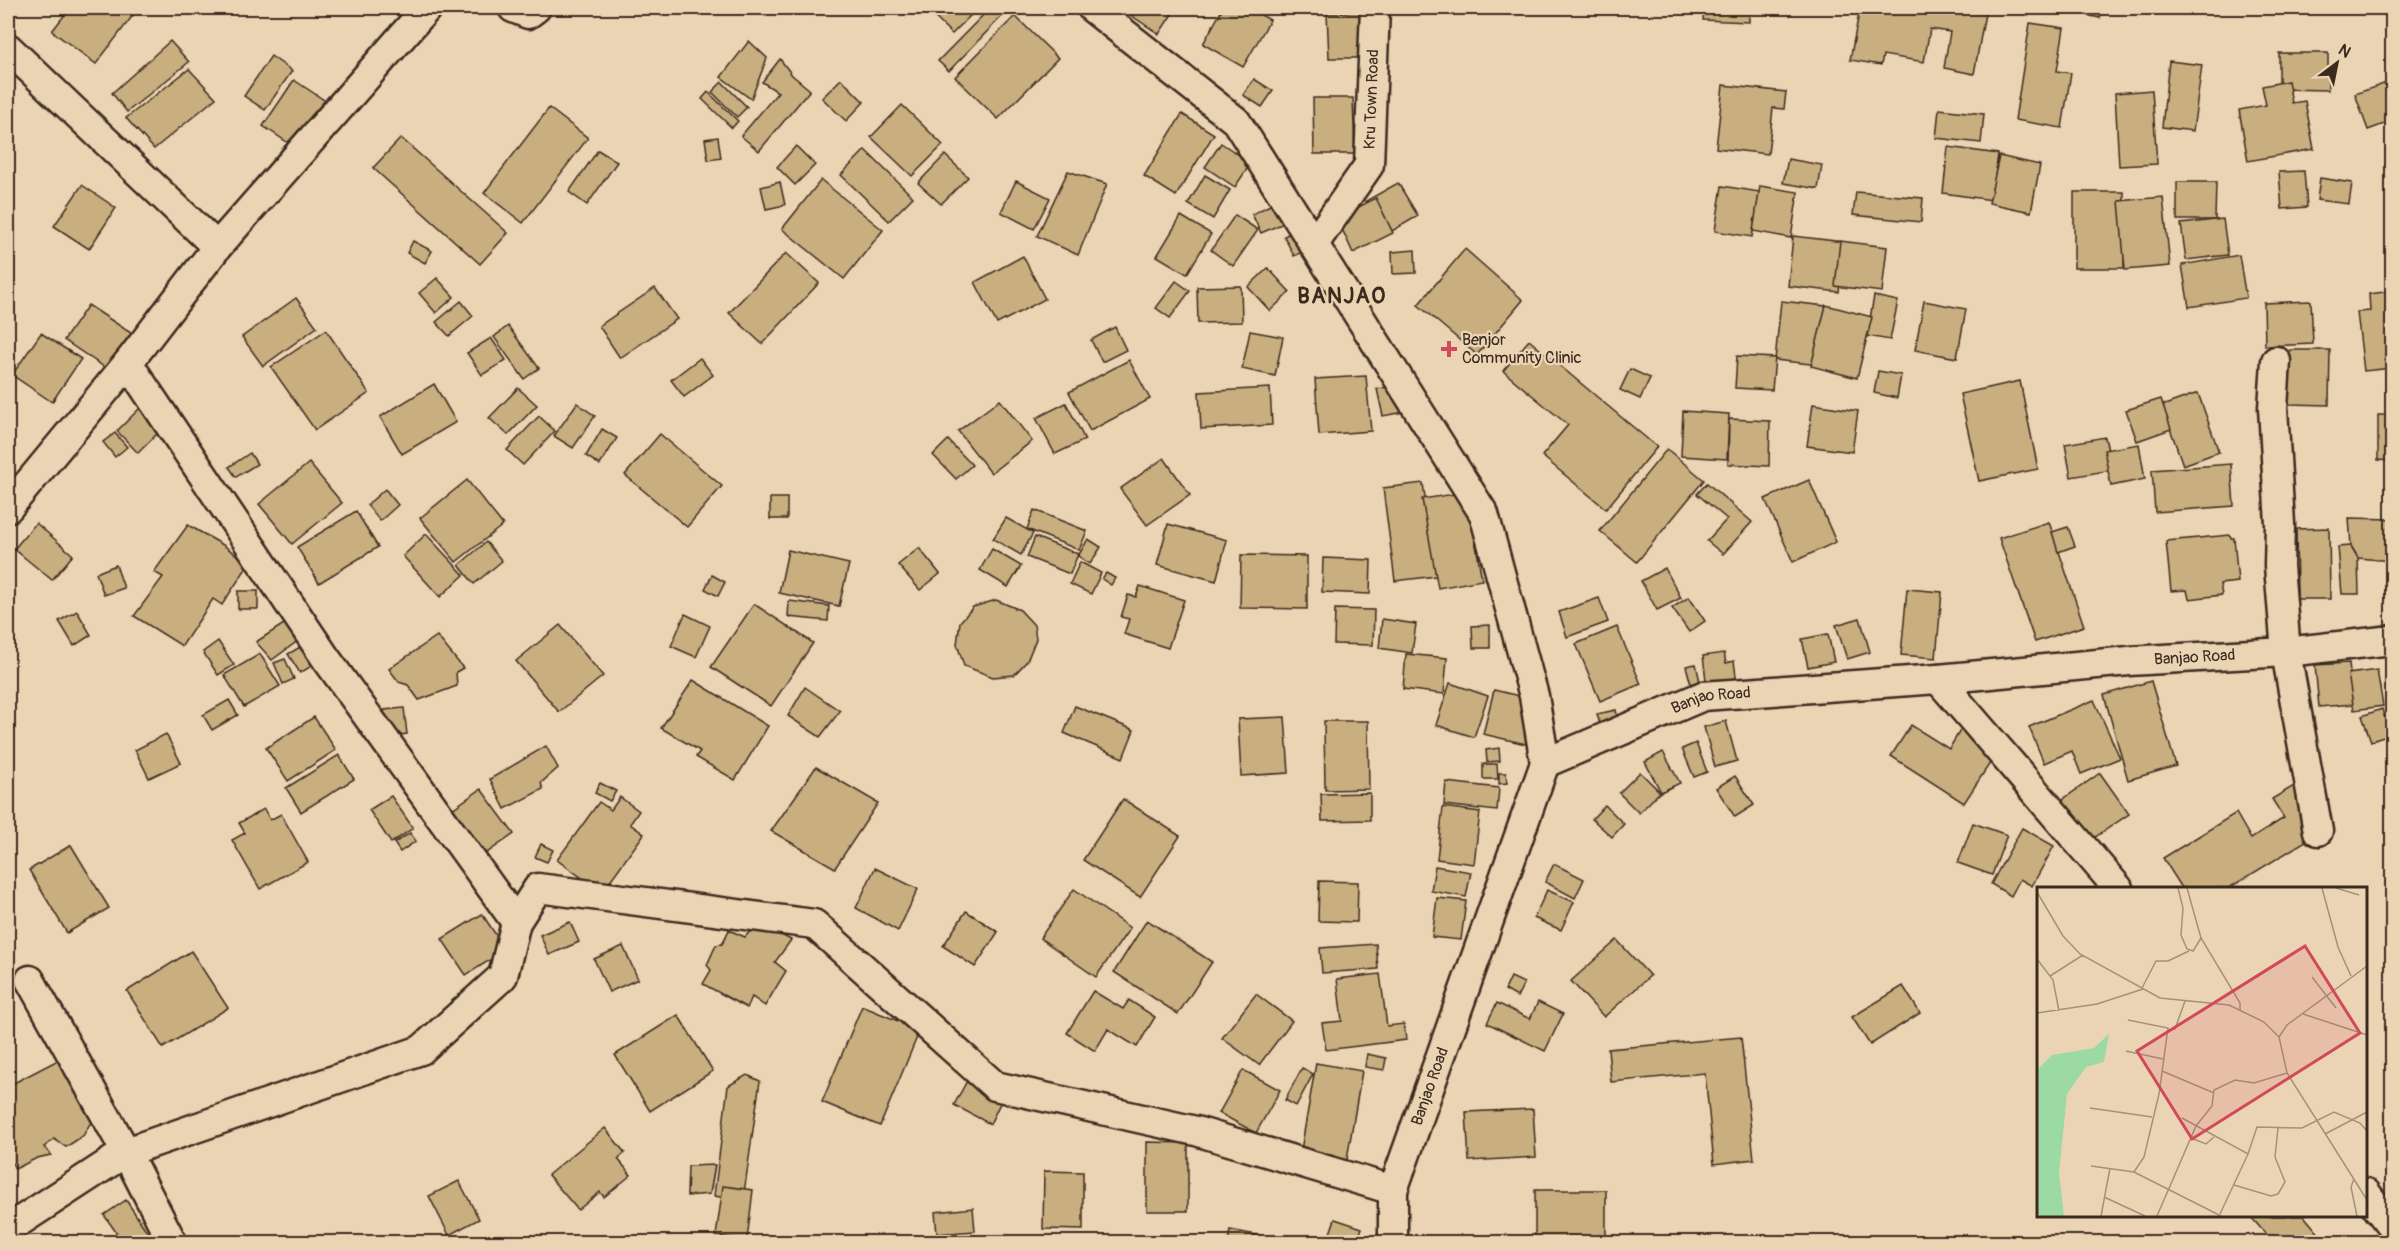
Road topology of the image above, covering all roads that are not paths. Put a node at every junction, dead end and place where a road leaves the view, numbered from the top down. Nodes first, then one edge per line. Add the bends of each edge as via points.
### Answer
1 (427, 8) edge
2 (513, 8) edge
3 (536, 8) edge
4 (1092, 8) edge
5 (1375, 8) edge
6 (8, 48) edge
7 (1314, 244) junction
8 (217, 247) junction
9 (2276, 361) dead end
10 (128, 363) junction
11 (8, 508) edge
12 (2392, 640) edge
13 (2286, 651) junction
14 (1938, 679) junction
15 (1545, 764) junction
16 (2318, 831) dead end
17 (2117, 887) edge
18 (516, 922) junction
19 (30, 980) dead end
20 (126, 1152) junction
21 (1393, 1191) junction
22 (2367, 1194) edge
23 (2392, 1227) edge
24 (8, 1229) edge
25 (172, 1242) edge
26 (1393, 1242) edge

1 - 8 street
2 - 3 street via 528,14
4 - 7 street via 1236,121
5 - 7 street, Kru Town Road via 1369,165
6 - 8 street
7 - 15 street via 1484,514 1534,696
8 - 10 street
9 - 13 street via 2273,408
10 - 11 street
10 - 18 street via 325,657
12 - 13 street, Banjao Road
13 - 14 street, Banjao Road
13 - 16 street
14 - 15 street, Banjao Road via 1703,696
14 - 17 street
15 - 21 street, Banjao Road
18 - 20 street via 503,976 421,1050
18 - 21 street via 538,888 814,924 995,1086 1196,1131
19 - 20 street
20 - 24 street
20 - 25 street
21 - 26 street, Banjao Road
22 - 23 street

